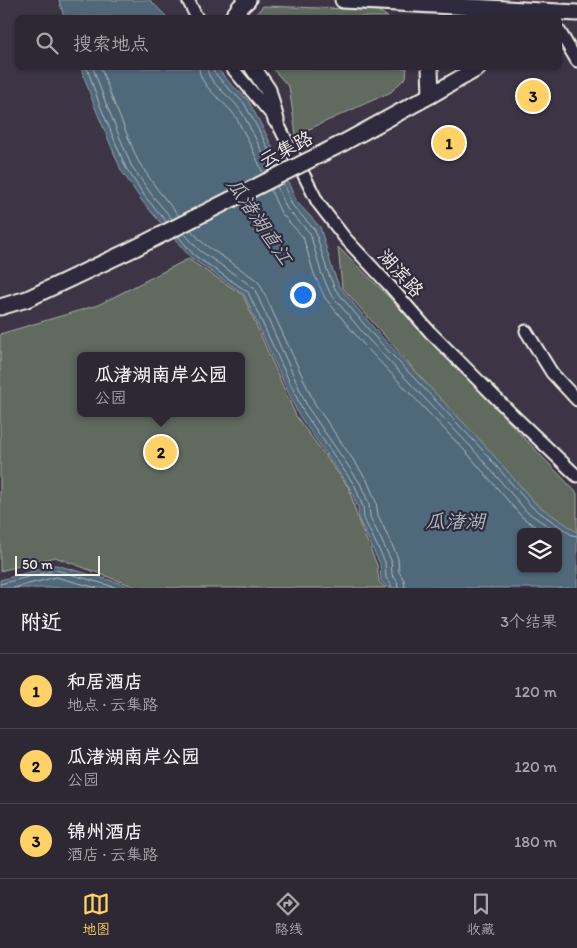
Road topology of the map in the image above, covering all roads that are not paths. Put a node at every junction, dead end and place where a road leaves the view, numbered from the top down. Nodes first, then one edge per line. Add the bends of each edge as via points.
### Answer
1 (188, 0) edge
2 (248, 0) edge
3 (344, 0) edge
4 (413, 11) edge
5 (196, 15) edge
6 (234, 15) edge
7 (569, 15) edge
8 (562, 35) edge
9 (577, 61) edge
10 (234, 70) edge
11 (254, 70) edge
12 (430, 70) edge
13 (475, 70) edge
14 (431, 95) junction
15 (276, 120) junction
16 (0, 307) edge
17 (526, 332) dead end
18 (577, 400) edge
19 (577, 476) edge

1 - 5 street
2 - 6 street
3 - 4 street
4 - 7 street
8 - 9 street
10 - 15 street, 湖滨路
11 - 15 street via 268,90
12 - 14 street
13 - 14 street, 云集路
14 - 16 street, 云集路, bridge via 135,248 27,299
15 - 19 street, 湖滨路 via 318,204 345,238 430,332
17 - 18 street via 552,373

